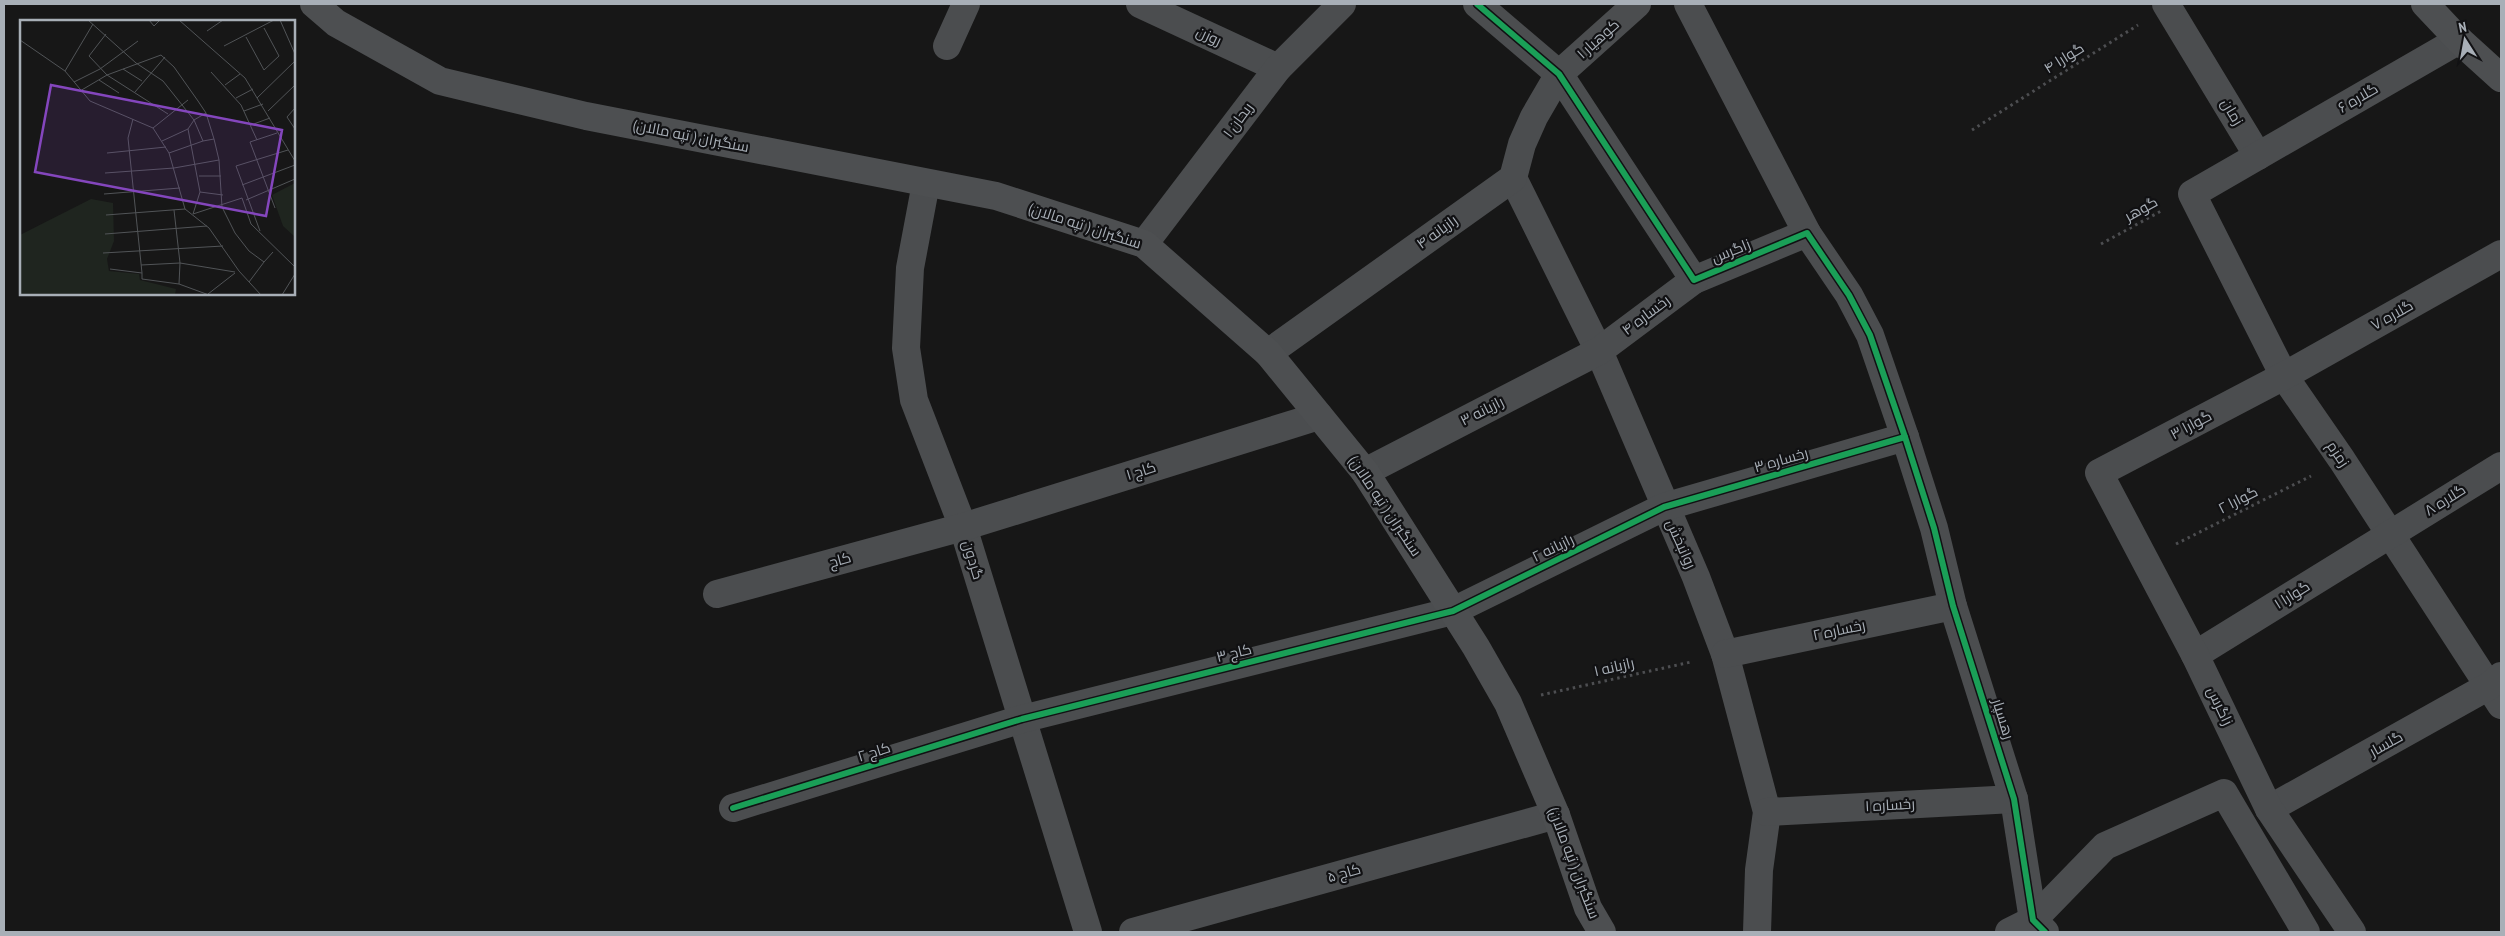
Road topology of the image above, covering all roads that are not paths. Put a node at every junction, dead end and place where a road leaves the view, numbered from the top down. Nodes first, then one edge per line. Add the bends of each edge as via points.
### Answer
1 (315, 4) edge
2 (966, 4) edge
3 (1140, 4) edge
4 (1342, 4) edge
5 (1477, 4) edge
6 (1637, 4) edge
7 (1688, 4) edge
8 (2168, 4) edge
9 (2425, 4) edge
10 (2458, 40) junction
11 (947, 46) dead end
12 (1278, 68) junction
13 (1559, 74) junction
14 (2501, 78) edge
15 (2258, 156) junction
16 (1514, 178) junction
17 (926, 183) junction
18 (1807, 233) junction
19 (1144, 244) junction
20 (2501, 254) edge
21 (1694, 280) junction
22 (1599, 351) junction
23 (1268, 353) junction
24 (2284, 376) junction
25 (1319, 416) junction
26 (1905, 437) junction
27 (2501, 466) edge
28 (1365, 472) junction
29 (2099, 473) joint
30 (1664, 507) junction
31 (963, 526) junction
32 (2390, 535) junction
33 (717, 594) dead end
34 (1953, 606) junction
35 (1453, 611) junction
36 (1725, 654) junction
37 (2195, 654) junction
38 (2497, 689) edge
39 (1022, 719) junction
40 (2014, 799) junction
41 (733, 808) dead end
42 (2269, 809) junction
43 (1766, 812) junction
44 (1556, 814) junction
45 (2029, 928) edge
46 (1088, 932) edge
47 (1133, 932) edge
48 (1602, 932) edge
49 (1757, 932) edge
50 (2306, 932) edge
51 (2352, 932) edge

1 - 17 main road, سنگبران ( تپه مالان) via 336,23 440,81 586,116
2 - 11 street
3 - 12 street, روزن
4 - 12 street, ریحان ۱
5 - 13 street
6 - 13 street, کوهیار ۱
7 - 18 street
8 - 15 street, زمان
9 - 10 main road
10 - 14 main road
10 - 15 street, گلاره ۶
12 - 19 street, ریحان ۱
13 - 16 street via 1522,144
13 - 21 street
15 - 24 street, زمزم via 2192,194
16 - 22 street, روانبخش
16 - 23 street, رازیانه ۴
17 - 19 main road, سنگبران ( تپه مالان) via 996,196
17 - 31 street, گردون via 910,268 906,348 914,400
18 - 21 street, زاگرس
18 - 26 street via 1849,295 1870,335
19 - 23 main road, سنگبران ( تپه مالان)
20 - 24 street, گلاره ۷
21 - 22 street, رخساره ۴
22 - 28 street, رازیانه ۳
22 - 30 street, روانبخش
23 - 25 main road, سنگبران ( تپه مالان)
24 - 29 street, گوارا ۳
24 - 32 street, زمزم
25 - 28 main road, سنگبران ( تپه مالان)
25 - 31 street, کاج ۱
26 - 30 street, رخساره ۳
26 - 34 street, رهسپار via 1934,528
27 - 32 street, گلاره ۸
28 - 35 main road, سنگبران ( تپه مالان)
29 - 37 street, زاگرس
30 - 35 street, رازیانه ۲
30 - 36 street, روانبخش via 1696,577
31 - 33 street, کاج
31 - 39 street, گردون
32 - 37 street, گوارا ۱
32 - 38 street, زمزم
34 - 36 street, رخساره ۲
34 - 40 street, رهسپار
35 - 39 street, کاج ۳
35 - 44 main road, سنگبران ( تپه مالان) via 1508,703
36 - 43 street, روانبخش
37 - 42 street, زاگرس
38 - 42 street, گلسار
39 - 41 street, کاج ۲
39 - 46 street, گردون
40 - 43 street, رخساره ۱
40 - 45 street, رهسپار
42 - 51 street, زاگرس
43 - 49 street, روانبخش via 1759,870
44 - 47 street, کاج ۵
44 - 48 main road, سنگبران ( تپه مالان) via 1588,908
45 - 50 street via 2105,846 2224,793

